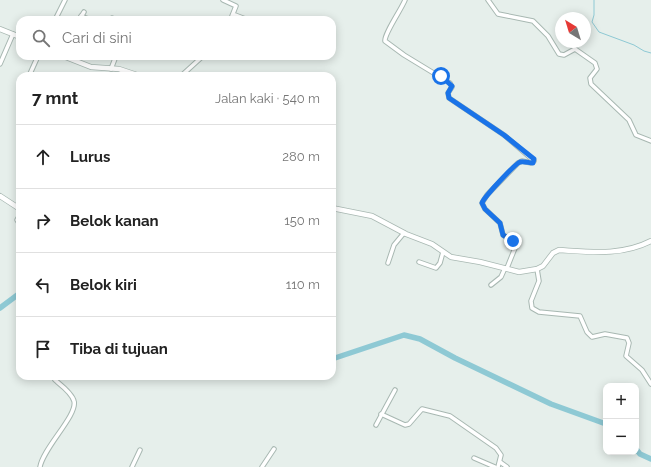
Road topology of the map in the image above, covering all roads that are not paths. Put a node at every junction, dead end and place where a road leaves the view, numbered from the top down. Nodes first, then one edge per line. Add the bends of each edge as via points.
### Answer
1 (65, 0) edge
2 (223, 0) edge
3 (405, 0) edge
4 (488, 0) edge
5 (57, 16) edge
6 (232, 16) joint
7 (239, 16) edge
8 (0, 29) edge
9 (13, 34) junction
10 (16, 35) edge
11 (36, 60) edge
12 (73, 60) edge
13 (114, 60) edge
14 (198, 60) edge
15 (0, 64) edge
16 (111, 69) junction
17 (31, 72) edge
18 (123, 72) edge
19 (185, 72) edge
20 (651, 141) edge
21 (0, 196) edge
22 (16, 206) edge
23 (336, 209) edge
24 (404, 233) junction
25 (651, 241) edge
26 (443, 252) junction
27 (418, 262) dead end
28 (388, 263) dead end
29 (506, 268) junction
30 (537, 270) junction
31 (491, 285) dead end
32 (55, 380) dead end
33 (651, 384) edge
34 (395, 390) dead end
35 (381, 414) junction
36 (376, 425) dead end
37 (274, 449) dead end
38 (140, 450) dead end
39 (474, 458) dead end
40 (500, 462) junction
41 (40, 467) edge
42 (132, 467) edge
43 (262, 467) edge
44 (497, 467) edge
45 (506, 467) edge

1 - 5 street
2 - 6 street via 236,6
3 - 29 street via 385,41 450,83 452,86 448,93 449,98 504,135 534,161 522,161 514,166 482,203 500,223 503,235 515,243
4 - 20 street via 498,14 533,21 548,36 559,54 564,55 575,49 595,63 597,69 590,82 629,120 636,135
6 - 7 street
8 - 9 street
9 - 10 street
9 - 15 street
11 - 17 street
12 - 16 street via 91,67
13 - 16 street
14 - 19 street
16 - 18 street
21 - 22 street
23 - 24 street via 372,216
24 - 26 street via 429,242
24 - 28 street via 394,245
25 - 30 street via 636,248 605,252 560,250 553,253
26 - 27 street via 436,268
26 - 29 street via 451,257
29 - 30 street via 519,272
29 - 31 street via 501,277
30 - 33 street via 539,281 531,301 534,309 539,312 580,316 592,337 605,334 627,338 629,343 626,356 642,370
32 - 41 street via 71,396 74,406
34 - 35 street
35 - 36 street
35 - 40 street via 405,425 409,424 422,408 447,415 494,446 501,454
37 - 43 street
38 - 42 street
39 - 44 street
40 - 44 street
40 - 45 street

